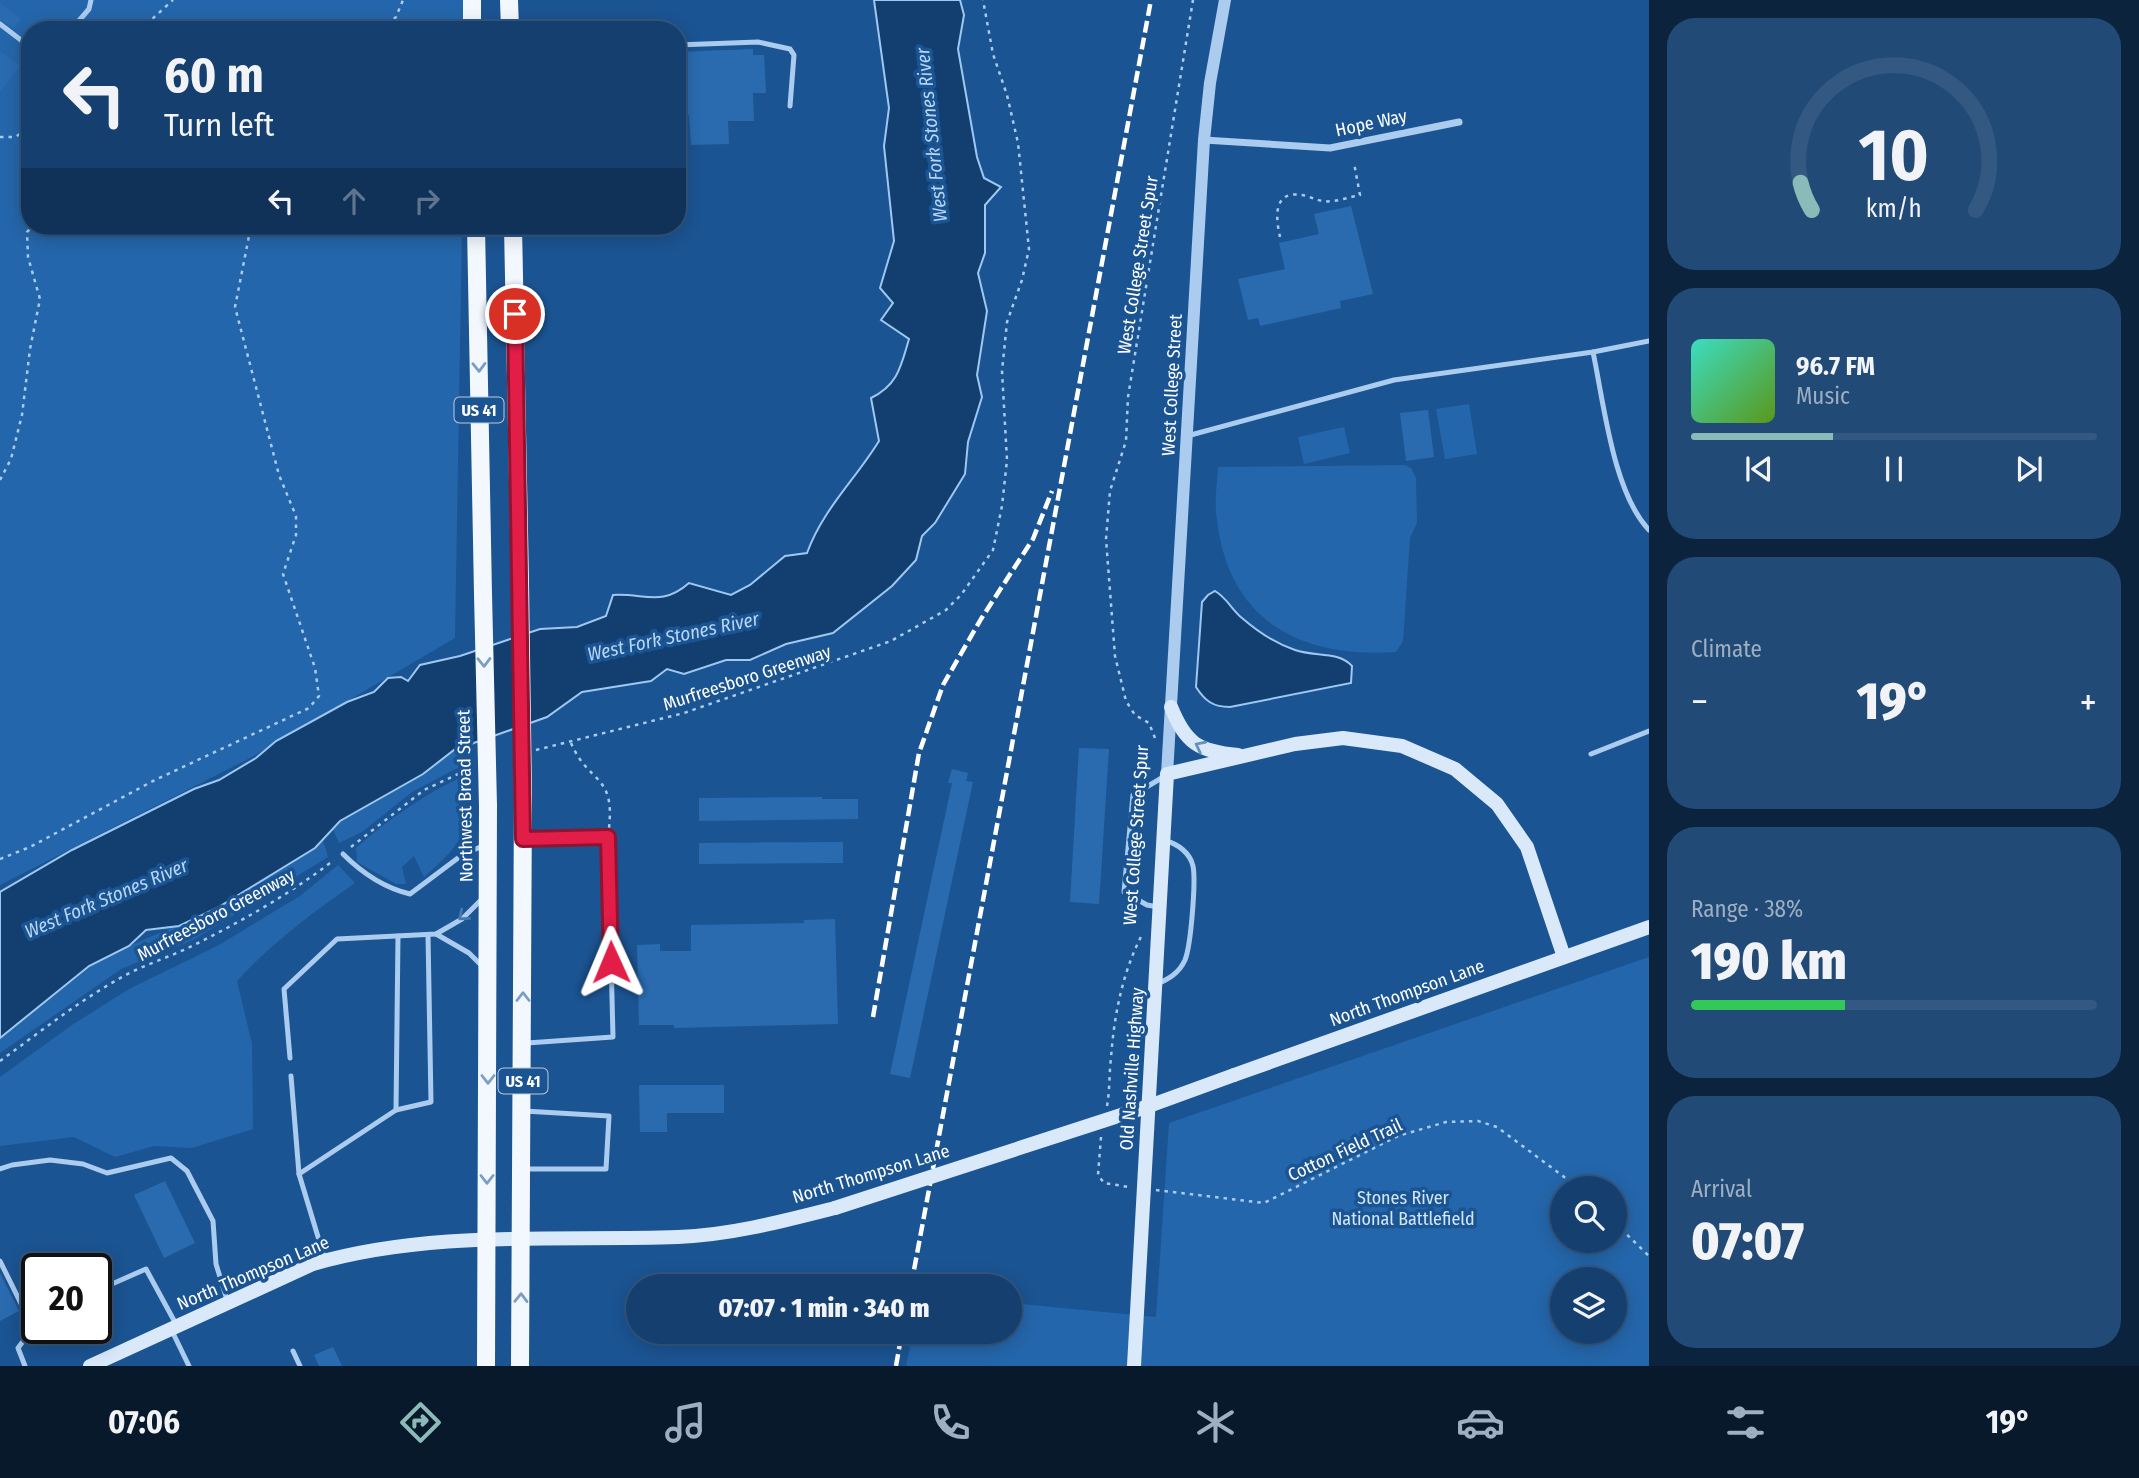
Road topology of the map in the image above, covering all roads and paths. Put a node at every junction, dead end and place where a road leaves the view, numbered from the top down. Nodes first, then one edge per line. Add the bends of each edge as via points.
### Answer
1 (91, 0) edge
2 (173, 0) edge
3 (403, 0) edge
4 (472, 0) edge
5 (509, 0) edge
6 (983, 0) edge
7 (1193, 0) edge
8 (1225, 0) edge
9 (79, 21) edge
10 (150, 21) edge
11 (391, 21) edge
12 (472, 21) edge
13 (510, 21) edge
14 (0, 24) edge
15 (21, 40) edge
16 (686, 45) edge
17 (790, 106) dead end
18 (1459, 122) dead end
19 (21, 133) edge
20 (0, 137) edge
21 (1204, 140) junction
22 (1354, 163) dead end
23 (27, 235) edge
24 (249, 235) edge
25 (476, 235) edge
26 (513, 235) edge
27 (1280, 237) dead end
28 (1649, 341) edge
29 (1593, 352) junction
30 (1187, 436) junction
31 (0, 480) edge
32 (1649, 530) edge
33 (1171, 707) junction
34 (1649, 731) edge
35 (571, 743) junction
36 (1154, 748) dead end
37 (533, 751) dead end
38 (1591, 754) dead end
39 (1250, 756) junction
40 (475, 766) dead end
41 (1167, 774) junction
42 (608, 837) junction
43 (523, 839) junction
44 (1166, 841) junction
45 (488, 844) junction
46 (343, 854) junction
47 (0, 859) edge
48 (488, 893) junction
49 (1154, 906) junction
50 (1649, 928) edge
51 (428, 934) junction
52 (436, 934) junction
53 (398, 936) junction
54 (1564, 957) junction
55 (487, 972) junction
56 (1157, 984) junction
57 (397, 1007) junction
58 (405, 1007) dead end
59 (397, 1025) junction
60 (406, 1025) dead end
61 (397, 1041) junction
62 (406, 1041) dead end
63 (523, 1043) junction
64 (290, 1058) dead end
65 (0, 1061) edge
66 (397, 1063) junction
67 (406, 1063) dead end
68 (291, 1076) dead end
69 (397, 1082) junction
70 (406, 1082) dead end
71 (396, 1110) junction
72 (523, 1111) junction
73 (1106, 1112) dead end
74 (1103, 1125) dead end
75 (0, 1169) edge
76 (523, 1169) junction
77 (299, 1174) junction
78 (1563, 1176) edge
79 (1144, 1189) junction
80 (1627, 1235) edge
81 (522, 1237) junction
82 (487, 1241) junction
83 (1649, 1256) edge
84 (0, 1261) edge
85 (325, 1261) junction
86 (112, 1284) edge
87 (228, 1303) junction
88 (174, 1327) junction
89 (293, 1351) dead end
90 (25, 1366) edge
91 (90, 1366) edge
92 (189, 1366) edge
93 (300, 1366) edge
94 (486, 1366) edge
95 (520, 1366) edge
96 (1134, 1366) edge

1 - 9 lane
2 - 10 path
3 - 11 path
4 - 12 main road
5 - 13 main road
6 - 35 path, Murfreesboro Greenway via 1018,143 1029,249 1007,322 1002,371 1007,460 993,550 946,610 891,642 684,713
7 - 36 path, West College Street Spur via 1128,397 1126,441 1110,491 1106,539 1115,656 1126,701 1135,715 1149,723
8 - 21 street, West College Street
14 - 15 lane
16 - 17 lane via 758,42 790,49 794,55
18 - 21 street, Hope Way via 1331,148
19 - 20 path
21 - 30 street, West College Street
22 - 27 path via 1360,195 1326,202 1305,195 1288,197 1276,213
23 - 31 path via 40,299 22,415 11,459
24 - 47 path via 235,307 279,475 296,516 296,535 283,573 315,668 319,696 309,708 153,780
25 -> 45 main road, Northwest Broad Street / US 41, bridge
26 - 43 main road, US 41, bridge
28 - 29 lane
29 - 30 lane via 1394,380
29 - 32 lane via 1620,476
30 - 33 street, West College Street
39 -> 33 main road via 1212,752 1191,742
33 - 41 street, West College Street
34 - 38 lane
35 - 37 path, Murfreesboro Greenway
35 - 42 path via 583,764 606,787 611,810
39 - 41 main road
39 - 54 main road via 1343,738 1402,746 1455,769 1497,804 1527,846
40 - 46 path, Murfreesboro Greenway via 424,790
41 - 44 main road, Old Nashville Highway
41 - 49 lane via 1133,795 1124,892
42 - 43 lane
42 - 63 lane via 613,1037
63 -> 43 main road, US 41
44 - 49 main road, Old Nashville Highway
44 - 56 lane via 1184,850 1193,865 1193,892 1184,962 1172,977
45 - 46 lane via 462,855 410,894 373,878
45 - 48 main road, Northwest Broad Street / US 41
46 - 65 path, Murfreesboro Greenway via 259,910 125,975
48 -> 52 lane via 462,919
48 - 55 main road, Northwest Broad Street / US 41
49 - 56 main road, Old Nashville Highway
49 - 73 path, West College Street Spur via 1132,953 1121,992
50 - 54 main road, North Thompson Lane
51 - 52 lane
51 - 53 lane
51 - 71 lane via 431,1102
52 - 55 lane via 469,953
53 - 57 lane via 401,987
53 - 64 lane via 337,939 284,989
54 - 81 main road, North Thompson Lane, bridge via 1149,1106 835,1208 757,1227 680,1237
55 -> 82 main road, Northwest Broad Street / US 41
56 - 79 main road, Old Nashville Highway
57 - 58 lane
57 - 59 lane
59 - 60 lane
59 - 61 lane
61 - 62 lane
61 - 66 lane
63 - 72 main road, US 41
66 - 67 lane
66 - 69 lane
68 - 77 lane
69 - 70 lane
69 - 71 lane
71 - 77 lane
72 - 76 main road, US 41
72 - 76 lane via 609,1116 606,1169
74 - 79 path via 1098,1175 1112,1186
75 - 87 lane via 50,1160 107,1173 171,1158 187,1171 213,1221 216,1264
76 - 81 main road, US 41
77 - 85 lane
78 - 79 path, Cotton Field Trail via 1497,1127 1478,1121 1446,1122 1398,1136 1265,1203
79 - 96 main road, Old Nashville Highway
80 - 83 path
81 - 82 main road, North Thompson Lane
95 -> 81 main road, US 41
82 - 85 main road, North Thompson Lane via 385,1247
82 - 94 main road, Northwest Broad Street / US 41
84 - 90 lane via 33,1328 18,1348
85 - 87 main road, North Thompson Lane
86 - 88 lane via 146,1269
87 - 88 main road, North Thompson Lane
88 - 91 main road, North Thompson Lane
88 - 92 lane
89 - 93 lane

